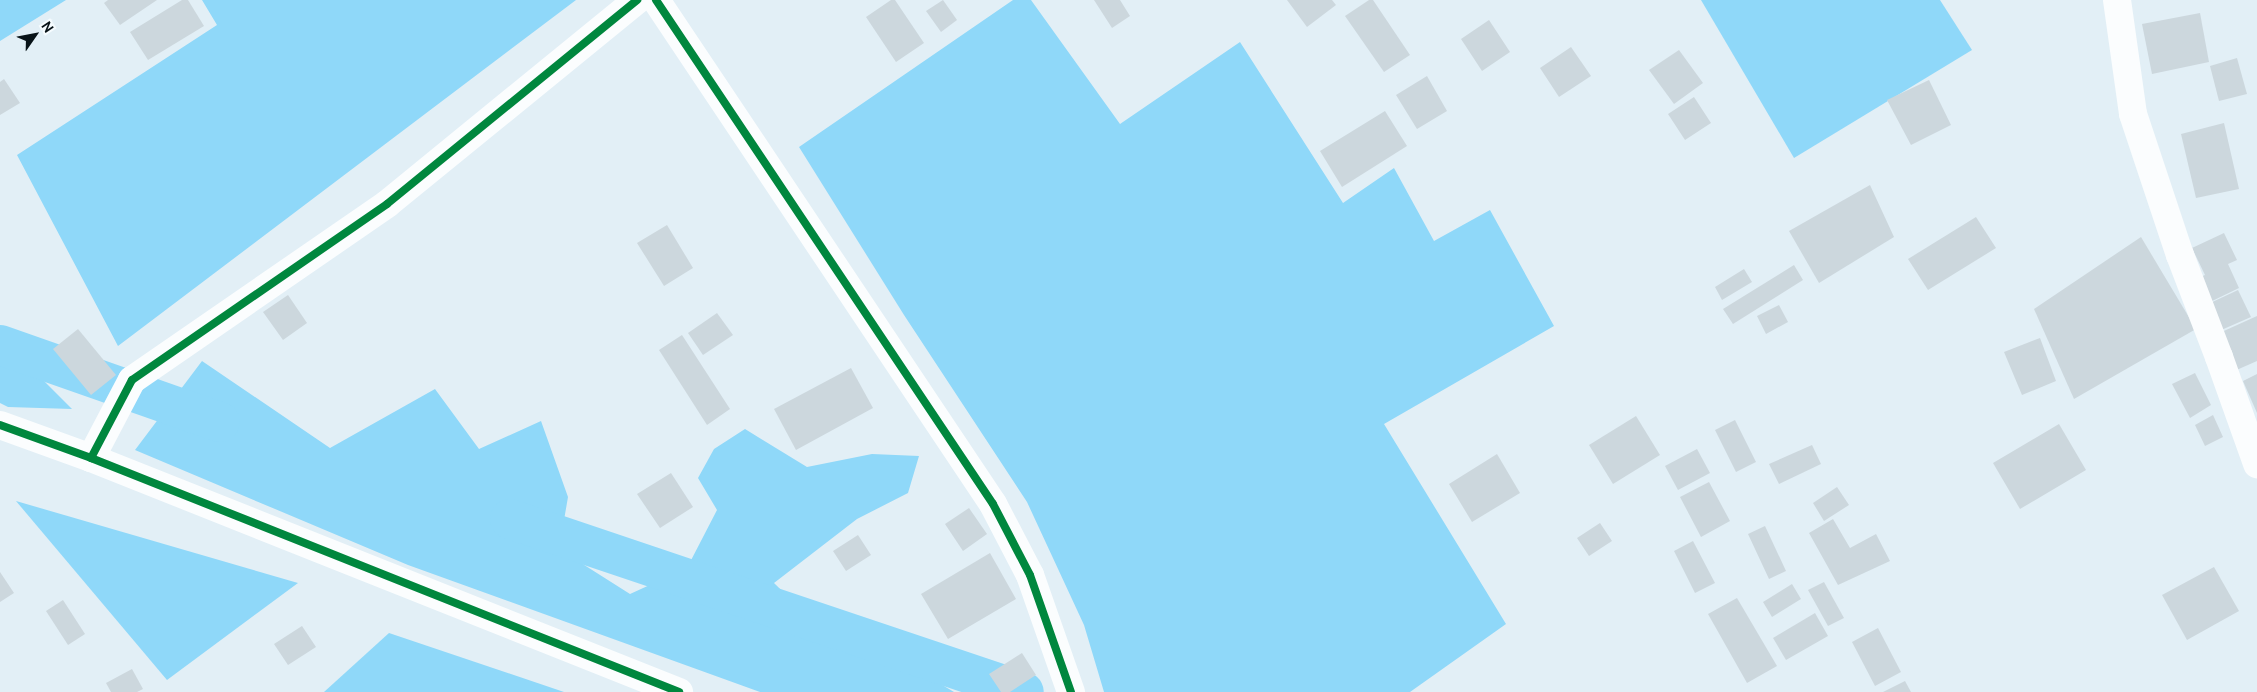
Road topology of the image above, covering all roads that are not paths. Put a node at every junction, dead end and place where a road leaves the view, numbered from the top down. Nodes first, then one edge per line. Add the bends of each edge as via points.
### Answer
1 (637, 0) edge
2 (656, 0) edge
3 (2116, 0) edge
4 (4, 431) edge
5 (91, 458) junction
6 (2257, 464) edge
7 (679, 692) edge
8 (1071, 692) edge

1 - 5 street via 387,204 132,380
2 - 8 street via 993,504 1030,575
3 - 6 street via 2133,114 2180,255
4 - 5 street
5 - 7 street

